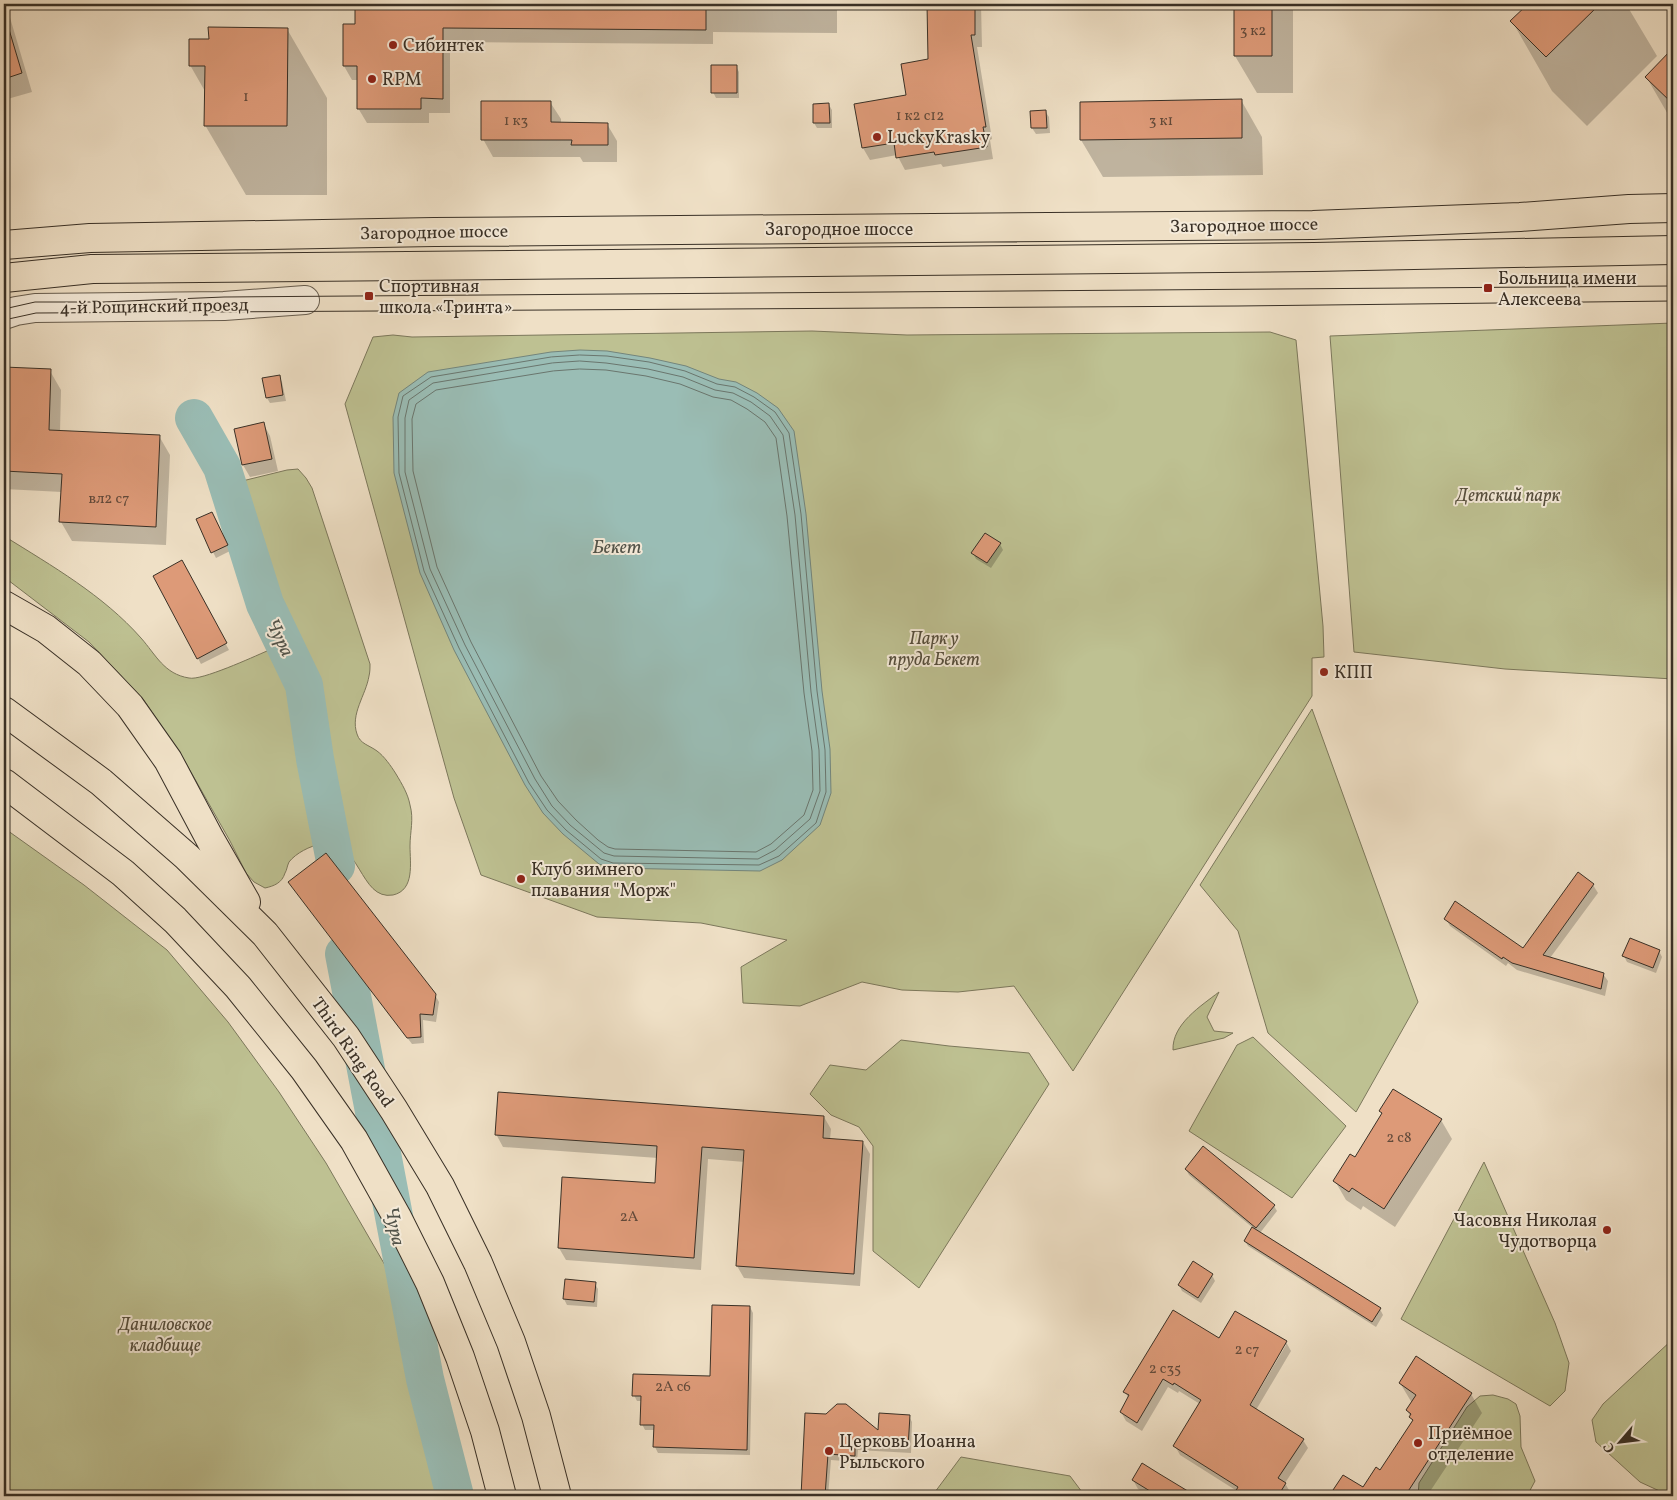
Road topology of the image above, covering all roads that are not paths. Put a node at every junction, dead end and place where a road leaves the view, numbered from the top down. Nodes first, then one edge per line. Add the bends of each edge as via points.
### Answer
1 (1673, 208) edge
2 (4, 245) edge
3 (1673, 250) edge
4 (73, 270) junction
5 (4, 278) edge
6 (4, 290) edge
7 (305, 300) dead end
8 (4, 315) edge
9 (4, 605) edge
10 (4, 711) edge
11 (4, 783) edge
12 (4, 806) edge
13 (123, 873) junction
14 (270, 941) junction
15 (502, 1496) edge
16 (557, 1496) edge

1 - 2 main road, Загородное шоссе via 1313,225 434,232 90,238
3 - 4 main road, Загородное шоссе
4 - 5 main road, Загородное шоссе
4 - 6 main road
7 - 8 street, 4-й Рощинский проезд via 224,306 36,308
9 - 14 main road via 46,630 89,663 130,706 168,760
10 - 14 main road, Third Ring Road via 102,782 187,857
11 - 13 main road
12 - 13 main road
13 - 15 main road via 175,920 238,987 304,1069 354,1140 430,1284 460,1357 485,1431
14 - 16 main road, Third Ring Road via 346,1037 440,1186 478,1263 510,1342 536,1416

